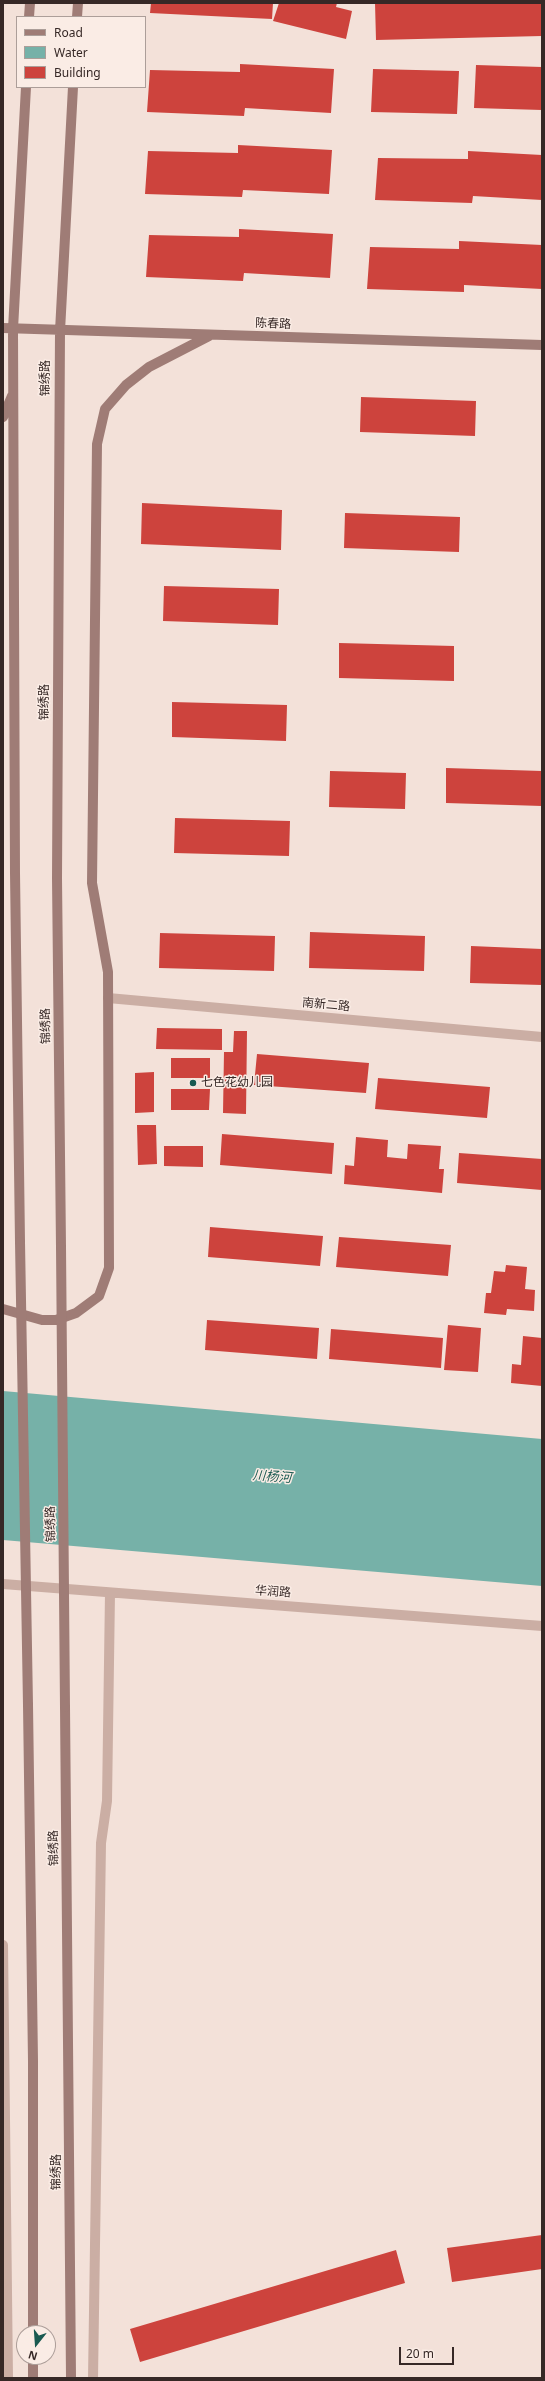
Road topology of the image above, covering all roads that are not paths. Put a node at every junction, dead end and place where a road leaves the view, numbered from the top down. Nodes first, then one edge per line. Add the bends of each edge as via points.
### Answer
1 (30, 3) edge
2 (78, 3) edge
3 (29, 16) edge
4 (77, 16) edge
5 (26, 88) edge
6 (73, 88) edge
7 (8, 329) edge
8 (60, 331) junction
9 (209, 336) junction
10 (542, 345) edge
11 (13, 392) junction
12 (3, 417) edge
13 (108, 998) junction
14 (542, 1037) edge
15 (3, 1309) edge
16 (3, 1584) edge
17 (110, 1593) junction
18 (542, 1626) edge
19 (3, 1945) edge
20 (33, 2325) edge
21 (33, 2365) edge
22 (8, 2378) edge
23 (33, 2378) edge
24 (71, 2378) edge
25 (93, 2378) edge

1 - 3 main road
2 - 4 main road
5 - 7 main road, 锦绣路
6 - 8 main road, 锦绣路
7 - 8 main road, 陈春路
7 - 11 main road, 锦绣路
8 - 9 main road, 陈春路
8 - 24 main road, 锦绣路, bridge via 57,878
9 - 10 main road, 陈春路
9 - 13 main road via 149,367 126,385 105,409 97,444 92,883 108,972
11 - 12 main road, 锦绣路
11 - 20 main road, 锦绣路, bridge via 15,873 33,2061
13 - 14 street, 南新二路
13 - 15 main road via 109,1268 99,1296 76,1313 56,1320 42,1320
16 - 17 street, 华润路
17 - 18 street, 华润路
17 - 25 street via 108,1801 101,1843
19 - 22 street
21 - 23 main road

